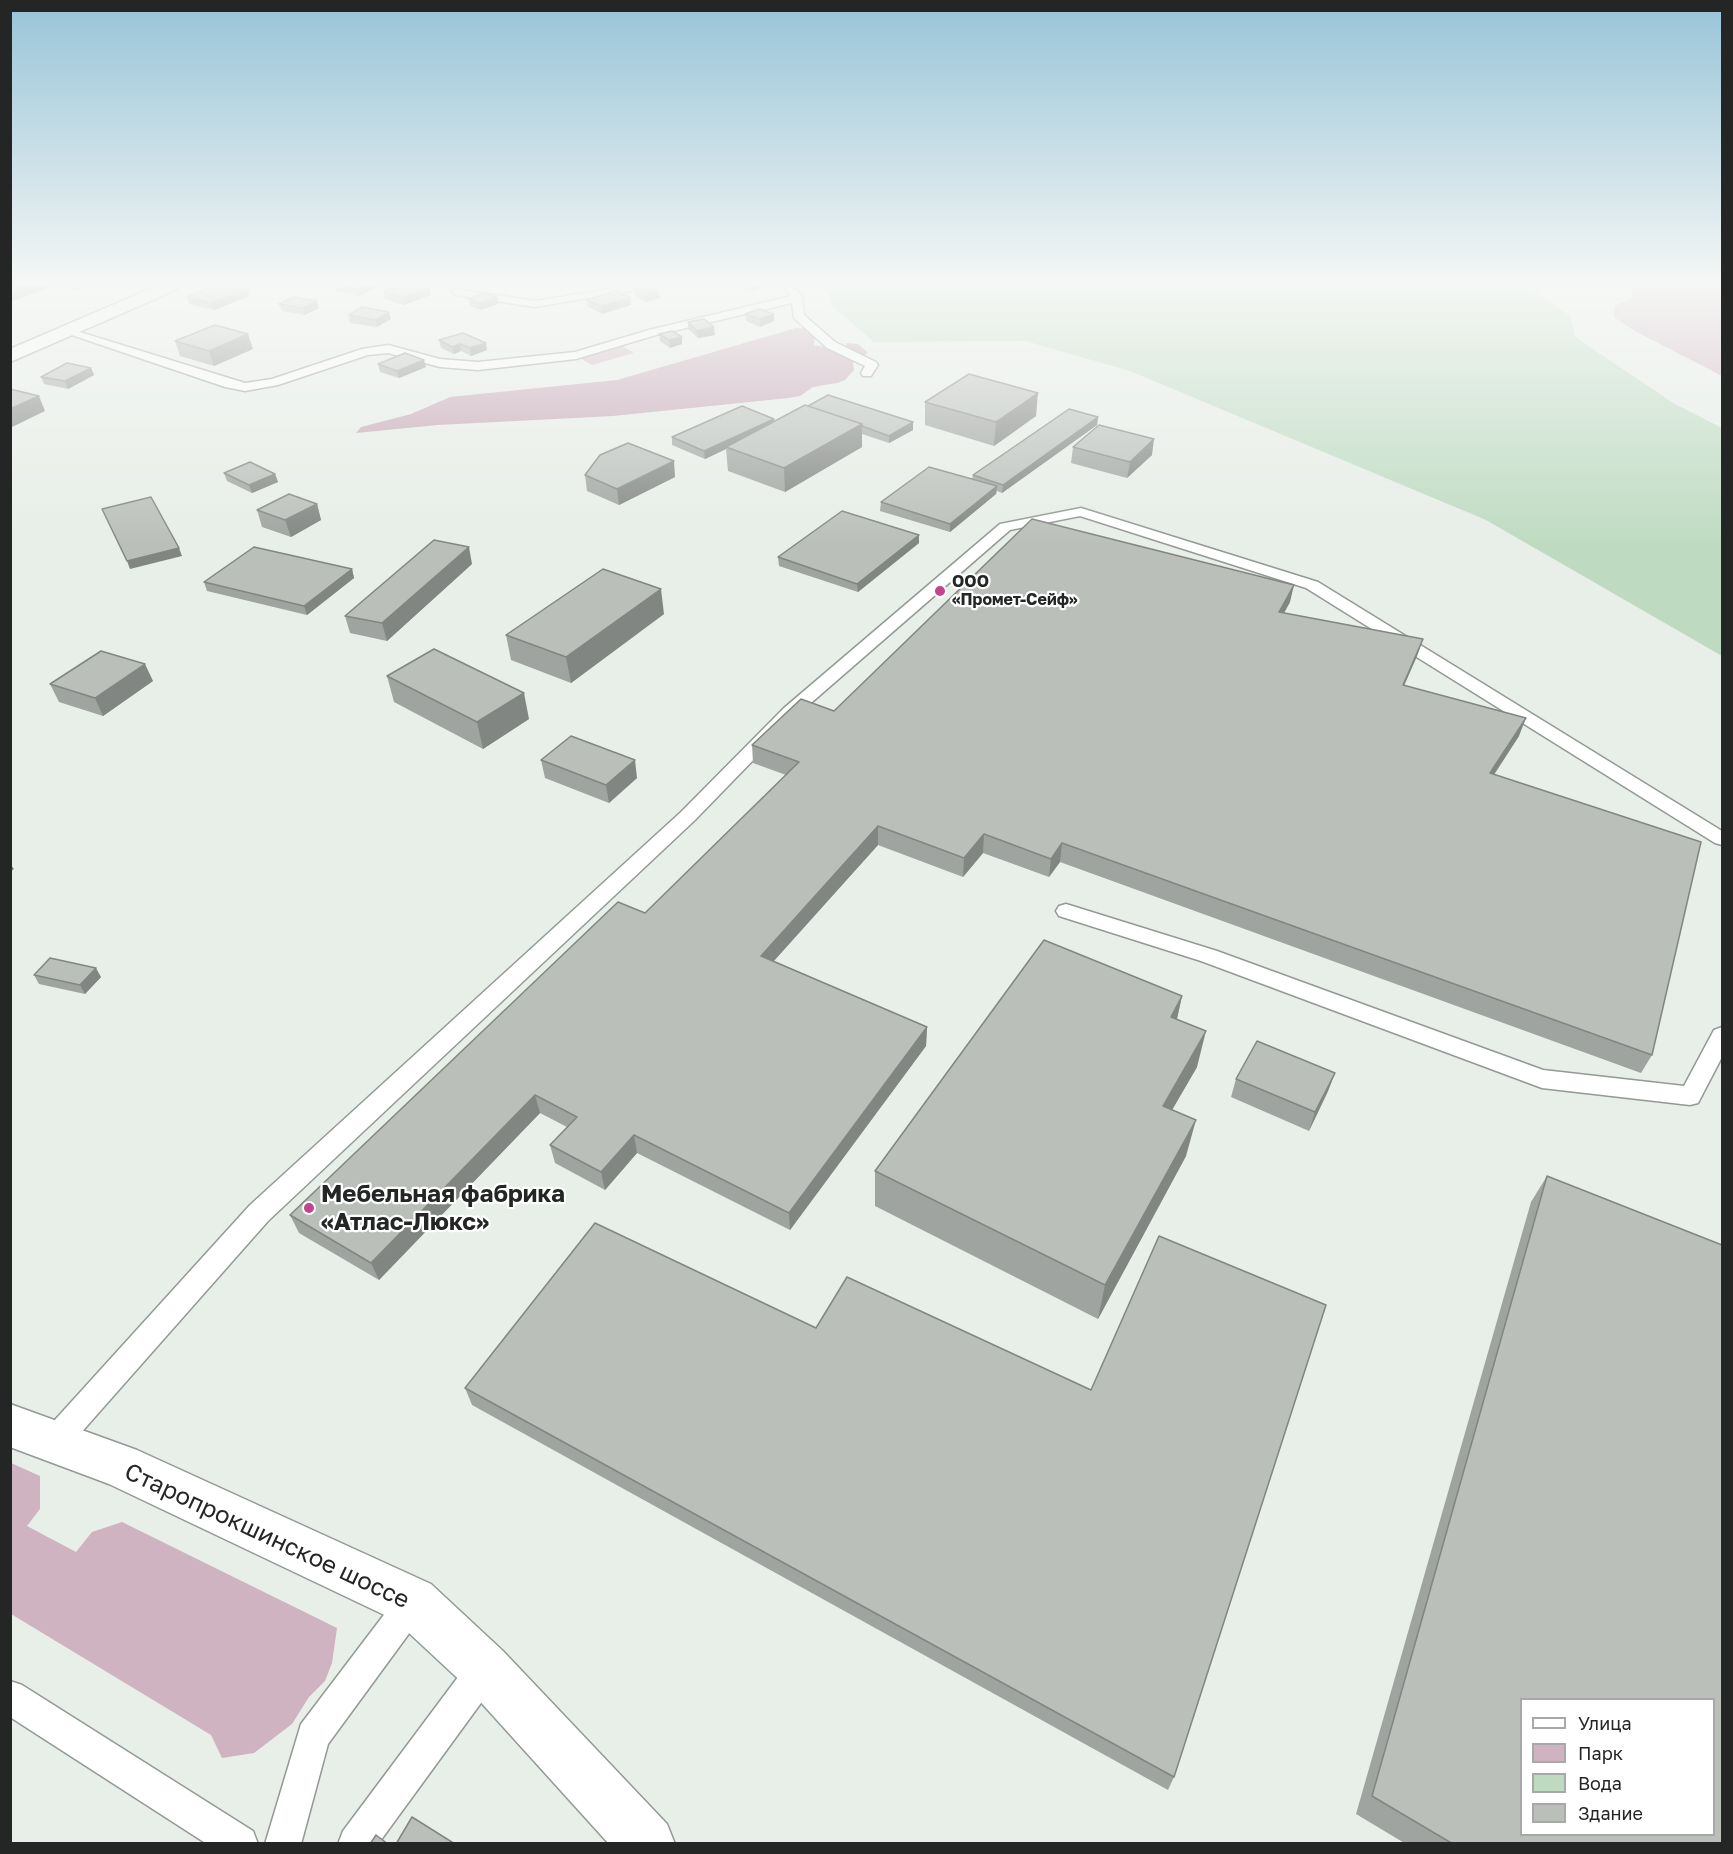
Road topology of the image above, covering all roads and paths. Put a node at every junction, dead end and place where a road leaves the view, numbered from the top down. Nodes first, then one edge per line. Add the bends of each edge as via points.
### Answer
1 (194, 373) edge
2 (303, 373) edge
3 (1722, 839) edge
4 (1066, 911) dead end
5 (1722, 1035) edge
6 (32, 1434) edge
7 (413, 1602) junction
8 (485, 1669) junction
9 (10, 1697) edge
10 (240, 1844) edge
11 (283, 1844) edge
12 (356, 1844) edge
13 (647, 1844) edge

1 - 2 lane via 245,387
3 - 6 lane via 1312,585 1081,512 1005,528 790,712 688,816 259,1214
4 - 5 lane via 1209,956 1542,1079 1690,1096
6 - 7 main road, Старопрокшинское шоссе via 121,1466
7 - 8 main road, Старопрокшинское шоссе
7 - 11 lane via 312,1736
8 - 12 lane
8 - 13 main road, Старопрокшинское шоссе
9 - 10 lane

